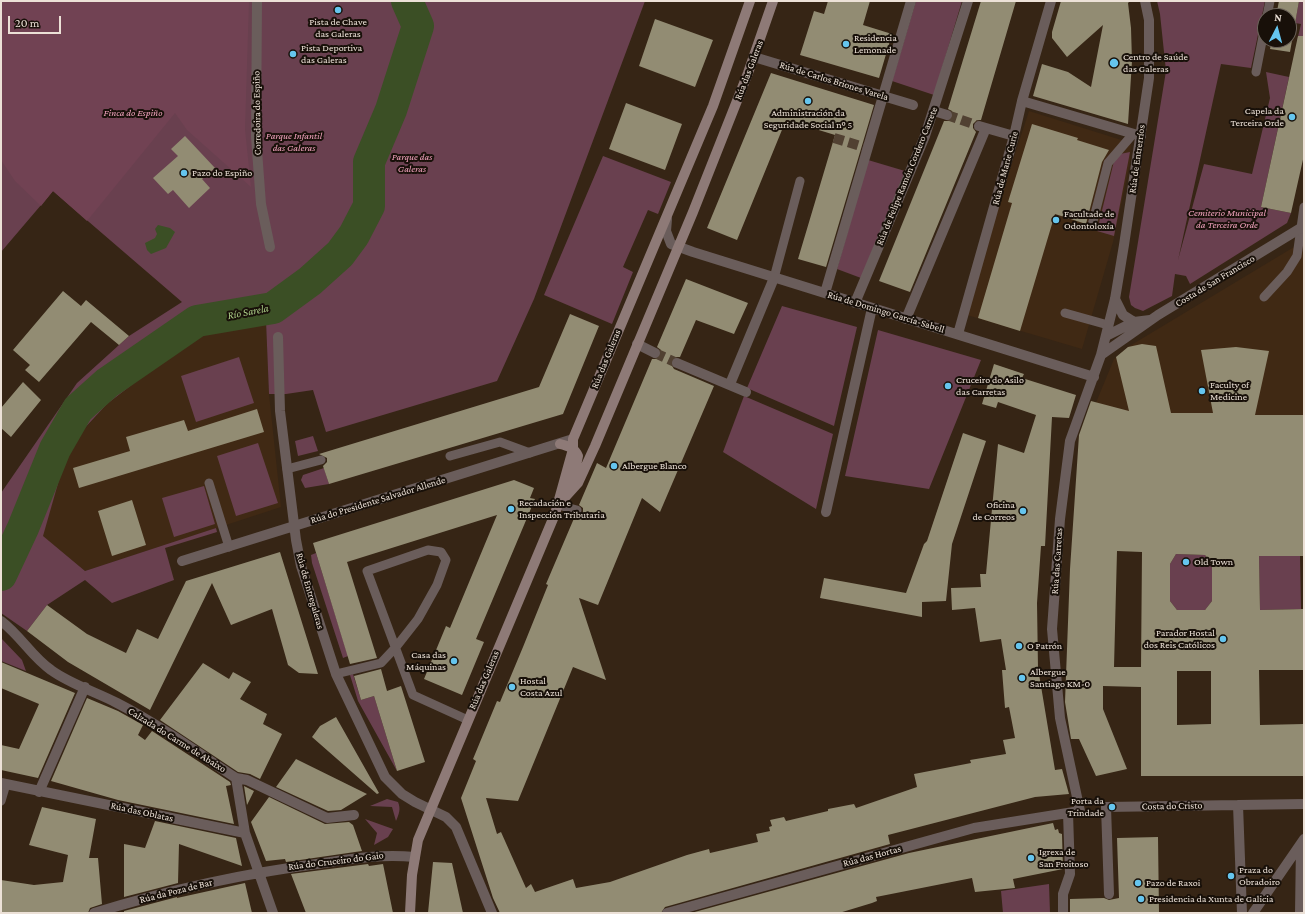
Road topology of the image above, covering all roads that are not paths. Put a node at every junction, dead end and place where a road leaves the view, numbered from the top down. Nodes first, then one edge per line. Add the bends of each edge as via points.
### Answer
1 (257, 1) edge
2 (750, 1) edge
3 (772, 1) edge
4 (911, 1) edge
5 (968, 1) edge
6 (1052, 1) edge
7 (1145, 1) edge
8 (1261, 48) edge
9 (754, 57) junction
10 (1256, 72) dead end
11 (882, 97) junction
12 (1022, 101) junction
13 (913, 105) dead end
14 (934, 111) junction
15 (947, 114) tunnel mouth
16 (1137, 135) junction
17 (1014, 136) junction
18 (800, 181) dead end
19 (1304, 207) edge
20 (667, 218) junction
21 (1092, 225) dead end
22 (1302, 227) edge
23 (270, 247) dead end
24 (678, 247) junction
25 (774, 278) junction
26 (825, 293) junction
27 (1264, 297) dead end
28 (1115, 299) junction
29 (855, 303) junction
30 (872, 308) junction
31 (1065, 313) dead end
32 (1111, 315) joint
33 (906, 319) junction
34 (1152, 319) junction
35 (1134, 322) junction
36 (1108, 325) junction
37 (958, 334) junction
38 (1106, 336) junction
39 (278, 337) dead end
40 (637, 344) junction
41 (655, 353) tunnel mouth
42 (1101, 354) junction
43 (677, 363) tunnel mouth
44 (1094, 377) junction
45 (730, 384) junction
46 (746, 392) dead end
47 (573, 444) junction
48 (530, 453) junction
49 (450, 456) dead end
50 (321, 460) dead end
51 (287, 469) junction
52 (209, 483) dead end
53 (570, 492) junction
54 (558, 505) junction
55 (577, 510) dead end
56 (826, 512) dead end
57 (294, 526) junction
58 (229, 547) junction
59 (182, 561) dead end
60 (1, 621) edge
61 (396, 647) junction
62 (336, 674) junction
63 (85, 687) junction
64 (468, 720) junction
65 (236, 778) junction
66 (4, 784) edge
67 (39, 792) junction
68 (1, 801) edge
69 (1304, 804) edge
70 (1238, 805) junction
71 (431, 810) junction
72 (1080, 811) joint
73 (1068, 813) junction
74 (354, 815) dead end
75 (245, 833) junction
76 (1302, 841) edge
77 (415, 857) junction
78 (258, 872) junction
79 (1109, 894) dead end
80 (94, 913) edge
81 (273, 913) edge
82 (410, 913) edge
83 (492, 913) edge
84 (667, 913) edge
85 (1063, 913) edge
86 (1242, 913) edge
87 (1253, 913) edge
88 (1300, 913) edge

1 - 23 street, Corredoira do Espiño via 256,136 261,204
2 - 20 main road, Rúa das Galeras via 713,106
3 - 9 main road, Rúa das Galeras
4 - 11 street
5 - 14 street, Rúa de Felipe Ramón Cordero Carrete
6 - 12 street, Rúa de Marie Curie
7 - 16 street, Rúa de Entrerríos via 1149,20 1149,78
8 - 10 lane
9 - 11 street, Rúa de Carlos Briones Varela
9 - 24 main road, Rúa das Galeras
11 - 13 street, Rúa de Carlos Briones Varela
11 - 26 street
12 - 16 street
12 - 17 street, Rúa de Marie Curie
14 - 15 street
14 - 29 street, Rúa de Felipe Ramón Cordero Carrete
16 - 21 lane via 1108,163
16 - 28 street, Rúa de Entrerríos
17 - 33 street via 982,127
17 - 37 street, Rúa de Marie Curie
18 - 25 lane
19 - 22 lane
20 - 24 street, Rúa das Galeras via 667,236 671,244
20 - 47 main road, Rúa das Galeras
22 - 27 lane via 1297,256 1287,272
22 - 34 street, Costa de San Francisco
24 - 25 street, Rúa de Domingo García-Sabell
24 - 40 main road, Rúa das Galeras
25 - 26 street, Rúa de Domingo García-Sabell
25 - 45 street
26 - 29 street, Rúa de Domingo García-Sabell
28 - 32 street, Rúa de Entrerríos
28 - 35 street via 1123,315
29 - 30 street, Rúa de Domingo García-Sabell
30 - 33 street, Rúa de Domingo García-Sabell
30 - 56 street
31 - 36 lane
32 - 36 street, Rúa das Carretas
33 - 37 street, Rúa de Domingo García-Sabell
34 - 35 street, Costa de San Francisco
34 - 42 street, Costa de San Francisco
35 - 38 street, Costa de San Francisco
36 - 38 street, Rúa das Carretas
37 - 44 street, Rúa de Domingo García-Sabell
38 - 42 street, Rúa das Carretas
39 - 51 street, Rúa de Entregaleras via 280,411
40 - 41 street
40 - 53 main road, Rúa das Galeras via 587,464 578,483
42 - 44 street, Rúa das Carretas
43 - 45 street
44 - 72 street, Rúa das Carretas via 1070,441 1060,519 1052,630 1060,718
45 - 46 street
47 - 48 street, Rúa do Presidente Salvador Allende via 560,444
47 - 53 main road via 578,456
47 - 54 main road, Rúa das Galeras
48 - 49 lane via 493,442
48 - 57 street, Rúa do Presidente Salvador Allende
50 - 51 lane
51 - 57 street, Rúa de Entregaleras
52 - 58 lane
53 - 54 main road, Rúa das Galeras
54 - 55 lane
54 - 64 main road, Rúa das Galeras
57 - 58 street, Rúa do Presidente Salvador Allende
57 - 62 street, Rúa de Entregaleras via 301,566
58 - 59 street, Rúa do Presidente Salvador Allende
60 - 63 street, Calzada do Carme de Abaixo via 15,632 40,662 52,671
61 - 61 lane via 418,619 437,585 446,560 441,552 428,550 367,571
61 - 62 lane via 381,662
61 - 64 lane via 414,694
62 - 71 street, Rúa de Entregaleras via 385,777 402,794
63 - 65 street, Calzada do Carme de Abaixo via 146,719
63 - 67 street
64 - 71 main road, Rúa das Galeras
65 - 74 street, Calzada do Carme de Abaixo via 247,780 327,818
65 - 75 street
66 - 67 street, Rúa das Oblatas
66 - 68 lane
67 - 75 street, Rúa das Oblatas
69 - 70 street, Costa do Cristo
70 - 79 street, Costa do Cristo via 1106,807
70 - 86 street
71 - 77 main road, Rúa das Galeras via 418,840
71 - 83 street, Rúa de Entregaleras via 446,817 456,827
72 - 73 street, Rúa das Hortas
73 - 84 street, Rúa das Hortas via 974,828
73 - 85 street via 1070,874 1063,894
75 - 78 street
76 - 87 street
76 - 88 street
77 - 78 street, Rúa do Cruceiro do Gaio via 384,854
77 - 82 main road, Rúa das Galeras
78 - 80 street, Rúa da Poza de Bar via 184,888
78 - 81 street

